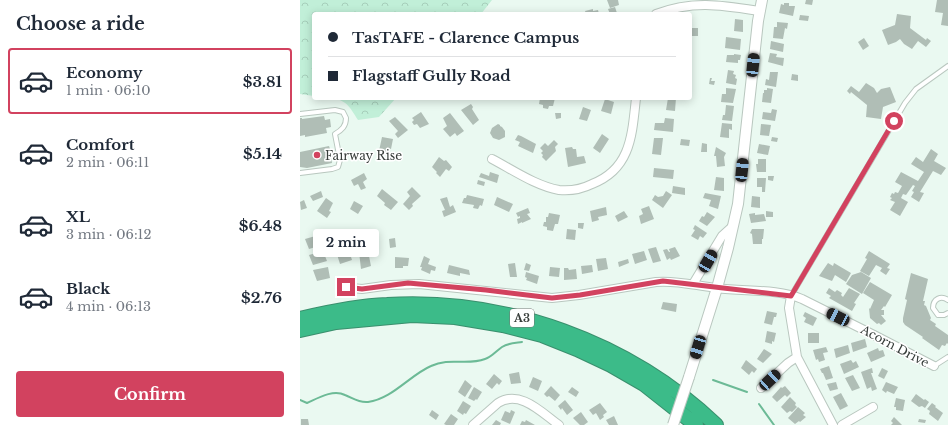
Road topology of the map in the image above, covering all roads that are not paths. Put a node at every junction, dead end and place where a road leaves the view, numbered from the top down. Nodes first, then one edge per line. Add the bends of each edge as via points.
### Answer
1 (762, 0) edge
2 (706, 2) edge
3 (759, 11) junction
4 (661, 12) edge
5 (948, 66) edge
6 (636, 100) edge
7 (300, 114) edge
8 (492, 160) dead end
9 (300, 173) edge
10 (734, 225) junction
11 (341, 284) dead end
12 (693, 284) junction
13 (717, 288) junction
14 (791, 296) junction
15 (948, 300) edge
16 (948, 314) edge
17 (300, 319) edge
18 (300, 330) edge
19 (797, 357) junction
20 (948, 357) edge
21 (934, 366) joint
22 (761, 388) dead end
23 (873, 408) dead end
24 (473, 425) edge
25 (559, 425) edge
26 (673, 425) edge
27 (696, 425) edge
28 (716, 425) edge
29 (833, 425) edge
30 (842, 425) edge

1 - 3 street
2 - 3 street
2 - 4 street via 683,5
3 - 10 street
5 - 14 lane via 916,89 905,103
6 - 8 street via 629,148 615,170 598,182 578,189 559,190 535,182
7 - 9 lane via 335,110 343,112 346,118 343,128 335,134 340,160 338,166
10 - 12 street via 722,236
10 - 13 street
11 - 12 street, Acorn Drive via 362,289 419,284 552,298 656,282
12 - 13 street, Acorn Drive
13 - 14 street, Acorn Drive
13 - 26 street, bridge
14 - 19 street via 789,308
14 - 21 street, Acorn Drive via 802,299
15 - 16 lane via 938,298 933,305 936,313
17 - 28 highway, A3 via 352,308 430,304 480,309 531,320 586,340 629,361 668,385
18 - 27 highway, A3 via 336,322 412,315 455,317 503,325 542,335 611,365 644,384
19 - 22 street
19 - 29 street
20 - 21 lane
23 - 30 street
24 - 25 street via 502,400 512,398 523,400

